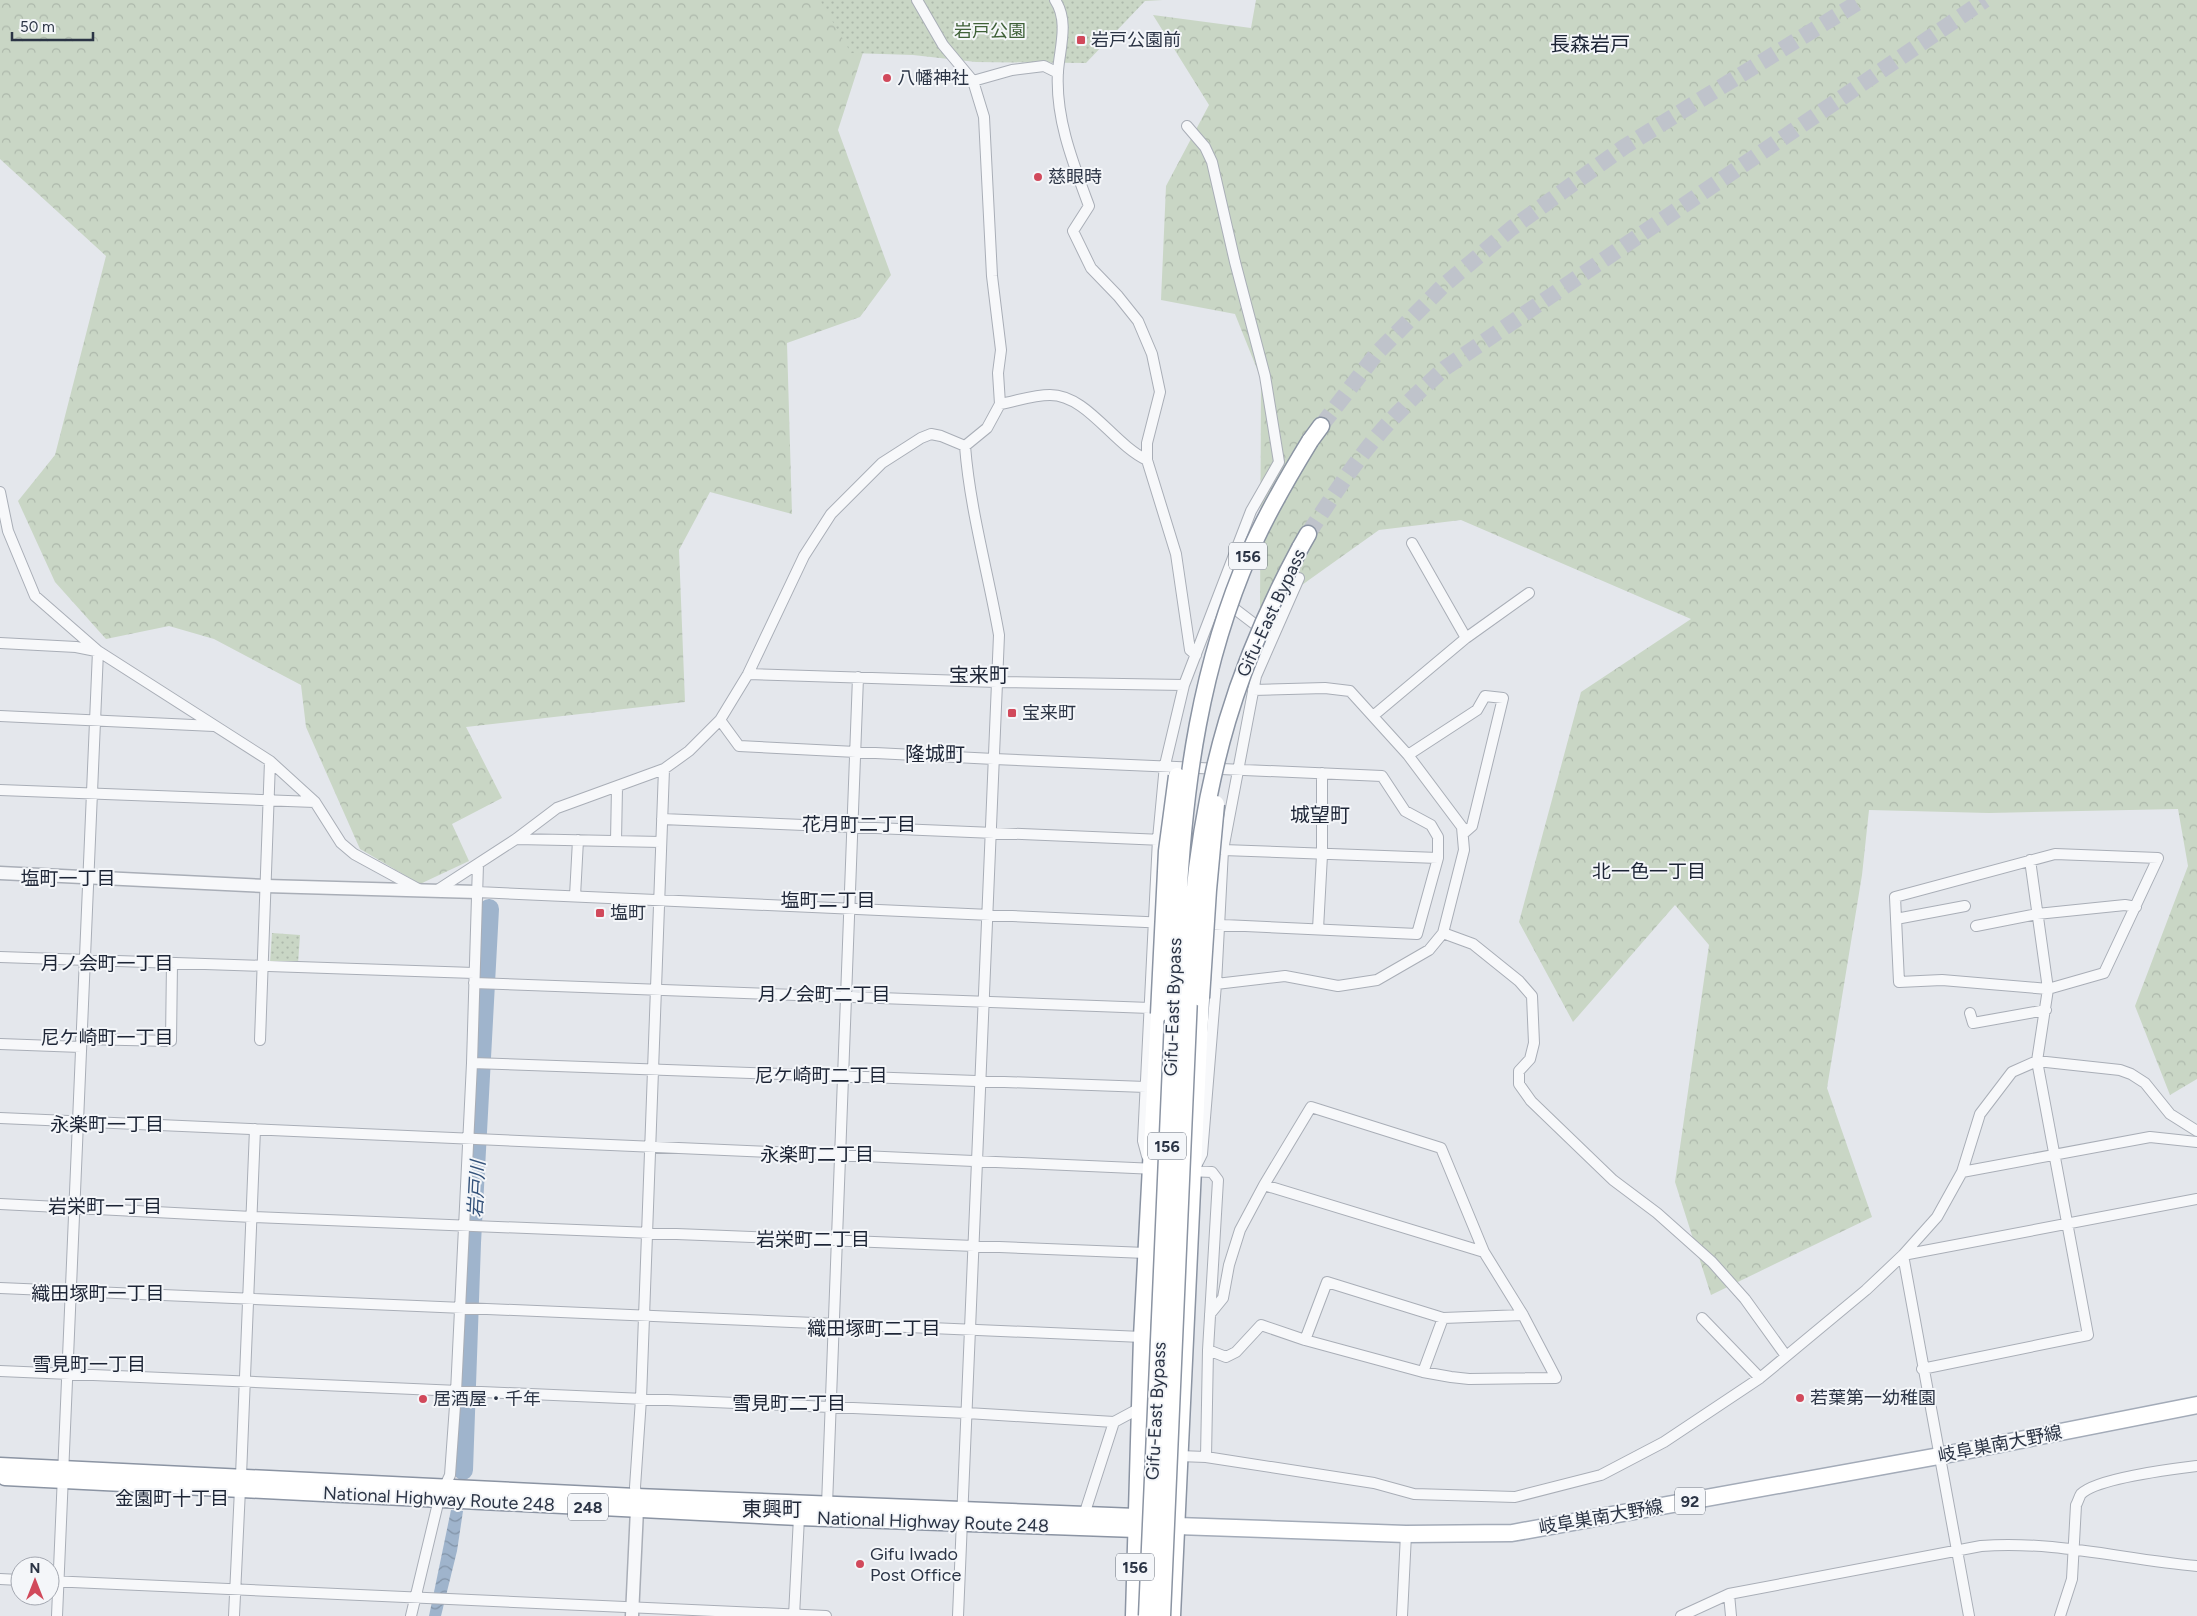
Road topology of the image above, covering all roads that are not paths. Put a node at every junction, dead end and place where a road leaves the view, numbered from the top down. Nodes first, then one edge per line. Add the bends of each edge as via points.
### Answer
1 (917, 0) edge
2 (1055, 0) edge
3 (1058, 73) junction
4 (974, 81) junction
5 (1187, 126) dead end
6 (1000, 404) junction
7 (1321, 426) tunnel mouth
8 (965, 446) junction
9 (1147, 460) junction
10 (0, 492) edge
11 (1304, 541) tunnel mouth
12 (1412, 543) dead end
13 (1298, 578) dead end
14 (1529, 593) dead end
15 (1219, 597) junction
16 (1271, 638) junction
17 (1466, 638) junction
18 (0, 642) edge
19 (98, 651) junction
20 (1196, 655) junction
21 (748, 674) junction
22 (858, 677) junction
23 (1207, 678) junction
24 (997, 682) junction
25 (1184, 685) junction
26 (1253, 690) junction
27 (0, 716) edge
28 (1373, 716) junction
29 (95, 719) junction
30 (720, 720) junction
31 (1224, 725) junction
32 (214, 726) junction
33 (855, 752) junction
34 (1408, 755) junction
35 (994, 760) junction
36 (270, 761) junction
37 (1165, 765) junction
38 (1239, 768) junction
39 (664, 769) junction
40 (1322, 773) junction
41 (616, 787) junction
42 (0, 790) edge
43 (92, 794) junction
44 (269, 801) junction
45 (315, 802) junction
46 (662, 819) junction
47 (852, 827) junction
48 (992, 832) junction
49 (1464, 833) junction
50 (516, 839) junction
51 (1158, 839) junction
52 (578, 840) junction
53 (616, 841) junction
54 (662, 842) junction
55 (1223, 850) junction
56 (1322, 855) junction
57 (1438, 858) junction
58 (2030, 860) junction
59 (478, 864) junction
60 (0, 873) edge
61 (88, 878) junction
62 (266, 886) junction
63 (421, 890) junction
64 (436, 891) junction
65 (477, 892) junction
66 (575, 896) junction
67 (659, 900) junction
68 (1965, 906) dead end
69 (2136, 907) junction
70 (849, 909) junction
71 (2037, 914) junction
72 (988, 915) junction
73 (1896, 918) junction
74 (1154, 922) junction
75 (1219, 925) junction
76 (1976, 926) dead end
77 (1318, 929) junction
78 (1443, 933) junction
79 (0, 957) edge
80 (85, 960) junction
81 (172, 963) junction
82 (262, 966) junction
83 (474, 979) junction
84 (1216, 984) junction
85 (2048, 989) junction
86 (656, 990) junction
87 (846, 997) junction
88 (984, 1002) junction
89 (2046, 1010) junction
90 (1154, 1011) junction
91 (1970, 1013) dead end
92 (260, 1040) dead end
93 (81, 1043) junction
94 (0, 1044) edge
95 (2037, 1061) junction
96 (472, 1063) junction
97 (653, 1070) junction
98 (843, 1077) junction
99 (981, 1082) junction
100 (1146, 1088) junction
101 (0, 1118) edge
102 (78, 1121) junction
103 (255, 1129) junction
104 (2197, 1131) edge
105 (467, 1138) junction
106 (2197, 1142) edge
107 (650, 1146) junction
108 (840, 1155) junction
109 (2055, 1157) junction
110 (977, 1161) junction
111 (1150, 1169) junction
112 (1194, 1171) junction
113 (1962, 1172) junction
114 (1264, 1184) junction
115 (2197, 1200) edge
116 (0, 1204) edge
117 (74, 1208) junction
118 (252, 1217) junction
119 (2067, 1223) junction
120 (464, 1226) junction
121 (647, 1233) junction
122 (837, 1240) junction
123 (974, 1246) junction
124 (1484, 1252) junction
125 (1146, 1253) junction
126 (1903, 1255) junction
127 (0, 1288) edge
128 (70, 1291) junction
129 (248, 1299) junction
130 (461, 1308) junction
131 (1210, 1314) junction
132 (1523, 1315) junction
133 (644, 1316) junction
134 (1444, 1318) junction
135 (1702, 1318) dead end
136 (834, 1324) junction
137 (970, 1330) junction
138 (1142, 1337) junction
139 (1305, 1340) junction
140 (1208, 1350) junction
141 (1786, 1356) junction
142 (1922, 1369) junction
143 (0, 1371) edge
144 (1423, 1372) junction
145 (67, 1374) junction
146 (1760, 1378) junction
147 (244, 1382) junction
148 (457, 1392) junction
149 (641, 1399) junction
150 (2197, 1405) edge
151 (831, 1407) junction
152 (1140, 1408) junction
153 (966, 1413) junction
154 (1114, 1422) junction
155 (1180, 1456) junction
156 (1939, 1456) junction
157 (1206, 1457) junction
158 (0, 1466) edge
159 (2197, 1466) edge
160 (63, 1473) junction
161 (0, 1477) edge
162 (240, 1482) junction
163 (441, 1493) junction
164 (637, 1503) junction
165 (827, 1505) junction
166 (1084, 1515) junction
167 (962, 1516) junction
168 (798, 1517) junction
169 (1136, 1523) junction
170 (1177, 1526) junction
171 (1406, 1534) junction
172 (1956, 1550) junction
173 (2073, 1550) junction
174 (56, 1556) edge
175 (2197, 1566) edge
176 (60, 1581) edge
177 (236, 1589) junction
178 (1729, 1594) junction
179 (416, 1597) junction
180 (632, 1611) edge
181 (234, 1616) edge
182 (411, 1616) edge
183 (794, 1616) edge
184 (826, 1616) edge
185 (958, 1616) edge
186 (1134, 1616) edge
187 (1147, 1616) edge
188 (1162, 1616) edge
189 (1172, 1616) edge
190 (1402, 1616) edge
191 (1680, 1616) edge
192 (1731, 1616) edge
193 (1969, 1616) edge
194 (2060, 1616) edge

1 - 4 street via 943,46
2 - 3 street via 1061,10 1063,28
3 - 4 street via 1044,66 1012,70
3 - 9 street via 1063,129 1089,206 1073,231 1078,246 1091,268 1131,312 1144,332 1152,354 1160,392 1147,443
4 - 6 street via 984,117 992,276 1001,350 998,373
5 - 15 street via 1205,146 1212,162 1265,376 1279,462 1251,511
6 - 8 street via 987,428
6 - 9 street via 1050,395 1070,398 1121,444
7 - 23 main road, Gifu-East Bypass / 156, bridge via 1250,551
8 - 21 street via 931,434 921,438 882,463 831,514 804,556
8 - 24 street via 972,505 999,635
9 - 20 street via 1176,554 1190,650
10 - 19 street via 8,531 36,596
11 - 31 main road, Gifu-East Bypass / 156, bridge via 1254,642
12 - 17 street
13 - 16 street
14 - 17 street
15 - 16 street
15 - 20 street
16 - 26 street
17 - 28 street
18 - 19 street
19 - 29 street
19 - 32 street
20 - 25 street
21 - 22 street
21 - 30 street
22 - 24 street
22 - 33 street
23 - 90 main road, 156, bridge via 1196,687 1189,713 1171,817
23 - 187 main road, Gifu-East Bypass / 156, bridge via 1193,740 1181,835
24 - 25 street
24 - 35 street
25 - 37 street
26 - 28 street via 1325,688 1350,691
26 - 38 street
27 - 29 street
28 - 34 street
29 - 32 street
29 - 43 street
30 - 33 street via 739,746
30 - 39 street via 689,751
31 - 112 main road, 156, bridge via 1227,744 1216,796 1208,890
31 - 188 main road, Gifu-East Bypass / 156, bridge via 1205,809 1193,905
32 - 36 street
33 - 35 street
33 - 47 street
34 - 49 street
34 - 49 street via 1478,710 1485,696 1503,698 1472,826
35 - 37 street
35 - 48 street
36 - 44 street
36 - 45 street
37 - 38 street
37 - 51 street
38 - 40 street
38 - 55 street
39 - 41 street
39 - 46 street
40 - 56 street
40 - 57 street via 1382,776 1405,811 1431,825 1438,837
41 - 50 street via 557,808
41 - 53 street
42 - 43 street
43 - 44 street
43 - 61 street
44 - 45 street
44 - 62 street
45 - 63 street via 341,843 354,854
46 - 47 street
46 - 54 street
47 - 48 street
47 - 70 street
48 - 51 street
48 - 72 street
49 - 78 street via 1464,850
50 - 52 street
50 - 59 street
51 - 55 street
51 - 74 street
52 - 53 street
52 - 66 street
53 - 54 street
54 - 67 street
55 - 56 street
55 - 75 street
56 - 57 street
56 - 77 street
57 - 77 street via 1417,934
58 - 69 street via 2055,854 2158,858
58 - 71 street
58 - 73 street via 1895,897
59 - 64 street
59 - 65 street
60 - 61 street
61 - 62 street
61 - 80 street
62 - 63 street
62 - 82 street
63 - 64 street
64 - 65 street
65 - 66 street
65 - 83 street
66 - 67 street
67 - 70 street
67 - 86 street
68 - 73 street
69 - 71 street via 2125,905
69 - 85 street via 2104,973
70 - 72 street
70 - 87 street
71 - 76 street
71 - 85 street
72 - 74 street
72 - 88 street
73 - 85 street via 1899,982 1942,980
74 - 75 street
74 - 90 street
75 - 77 street
75 - 84 street
78 - 84 street via 1428,950 1377,980 1338,986 1285,976
78 - 141 street via 1473,944 1519,981 1532,996 1534,1042 1530,1059 1519,1071 1519,1084 1531,1101 1613,1180 1657,1213 1712,1262 1745,1299
79 - 80 street
80 - 81 street
80 - 93 street
81 - 82 street
81 - 93 street via 171,1041
82 - 83 street
82 - 92 street
83 - 86 street via 526,985
83 - 96 street
84 - 90 street
84 - 112 street via 1202,1154
85 - 89 street
86 - 87 street
86 - 97 street
87 - 88 street
87 - 98 street
88 - 90 street
88 - 99 street
89 - 91 street via 1973,1023
89 - 95 street
90 - 100 street
90 - 111 main road, 156 via 1154,1128
93 - 94 street
93 - 102 street
95 - 104 street via 2131,1074 2145,1083 2170,1114
95 - 109 street
95 - 113 street via 2012,1072 1980,1114
96 - 97 street
96 - 105 street
97 - 98 street
97 - 107 street
98 - 99 street
98 - 108 street
99 - 100 street
99 - 110 street
100 - 111 street via 1143,1141
101 - 102 street
102 - 103 street
102 - 117 street
103 - 105 street
103 - 118 street
105 - 107 street
105 - 120 street
106 - 109 street via 2150,1137
107 - 108 street
107 - 121 street
108 - 110 street
108 - 122 street
109 - 113 street
109 - 119 street
110 - 111 street
110 - 123 street
111 - 112 street
111 - 125 main road, 156
112 - 131 street via 1212,1172 1218,1180
112 - 155 main road, 156
113 - 126 street via 1937,1217
114 - 124 street
114 - 124 street via 1311,1107 1441,1148
114 - 131 street via 1240,1230 1223,1298
115 - 119 street
116 - 117 street
117 - 118 street
117 - 128 street
118 - 120 street
118 - 129 street
119 - 126 street
119 - 142 street via 2088,1336
120 - 121 street
120 - 130 street
121 - 122 street
121 - 133 street
122 - 123 street
122 - 136 street
123 - 125 street
123 - 137 street
124 - 132 street
125 - 138 main road, 156
126 - 141 street
126 - 142 street
127 - 128 street
128 - 129 street
128 - 145 street
129 - 130 street
129 - 147 street
130 - 133 street
130 - 148 street
131 - 140 street
132 - 134 street
132 - 144 street via 1556,1378 1469,1379
133 - 136 street
133 - 149 street
134 - 139 street via 1327,1282
134 - 144 street
135 - 146 street
136 - 137 street
136 - 151 street
137 - 138 street
137 - 153 street
138 - 152 main road, 156
139 - 140 street via 1262,1325 1236,1352 1226,1357
139 - 144 street
140 - 157 street
141 - 146 street
142 - 156 street
143 - 145 street
145 - 147 street
145 - 160 street
146 - 157 street via 1664,1442 1601,1475 1515,1497 1414,1494 1374,1483
147 - 148 street
147 - 162 street
148 - 149 street
148 - 163 street via 450,1475
149 - 151 street
149 - 164 street
150 - 156 main road, 岐阜巣南大野線 / 92
151 - 153 street
151 - 165 street
152 - 154 street
152 - 169 main road, 156
153 - 154 street
153 - 167 street
154 - 166 street
155 - 157 street
155 - 170 main road, 156
156 - 171 main road, 岐阜巣南大野線 / 92 via 1512,1533
156 - 172 street
158 - 160 main road, National Highway Route 248 / 248
159 - 173 street via 2098,1484 2081,1494 2076,1505
160 - 161 main road, National Highway Route 248 / 248
160 - 162 main road, National Highway Route 248 / 248
160 - 174 street
162 - 163 main road, National Highway Route 248 / 248
162 - 177 street
163 - 164 main road, National Highway Route 248 / 248
163 - 179 street
164 - 165 main road, National Highway Route 248 / 248
164 - 168 main road, National Highway Route 248 / 248
164 - 180 street
165 - 167 main road, National Highway Route 248 / 248
166 - 167 main road, National Highway Route 248 / 248
166 - 169 main road, National Highway Route 248 / 248
167 - 168 main road, National Highway Route 248 / 248
167 - 169 main road, National Highway Route 248 / 248
167 - 185 street
168 - 183 street
169 - 170 main road, 248
169 - 186 main road, 156
170 - 171 main road, 岐阜巣南大野線 / 92
170 - 189 main road, 156
171 - 190 street
172 - 173 street via 2000,1544
172 - 178 street
172 - 193 street
173 - 175 street
173 - 194 street via 2072,1580
176 - 177 street
177 - 179 street
177 - 181 street
178 - 191 street
178 - 192 street
179 - 180 street
179 - 182 street
180 - 183 street
183 - 184 street

